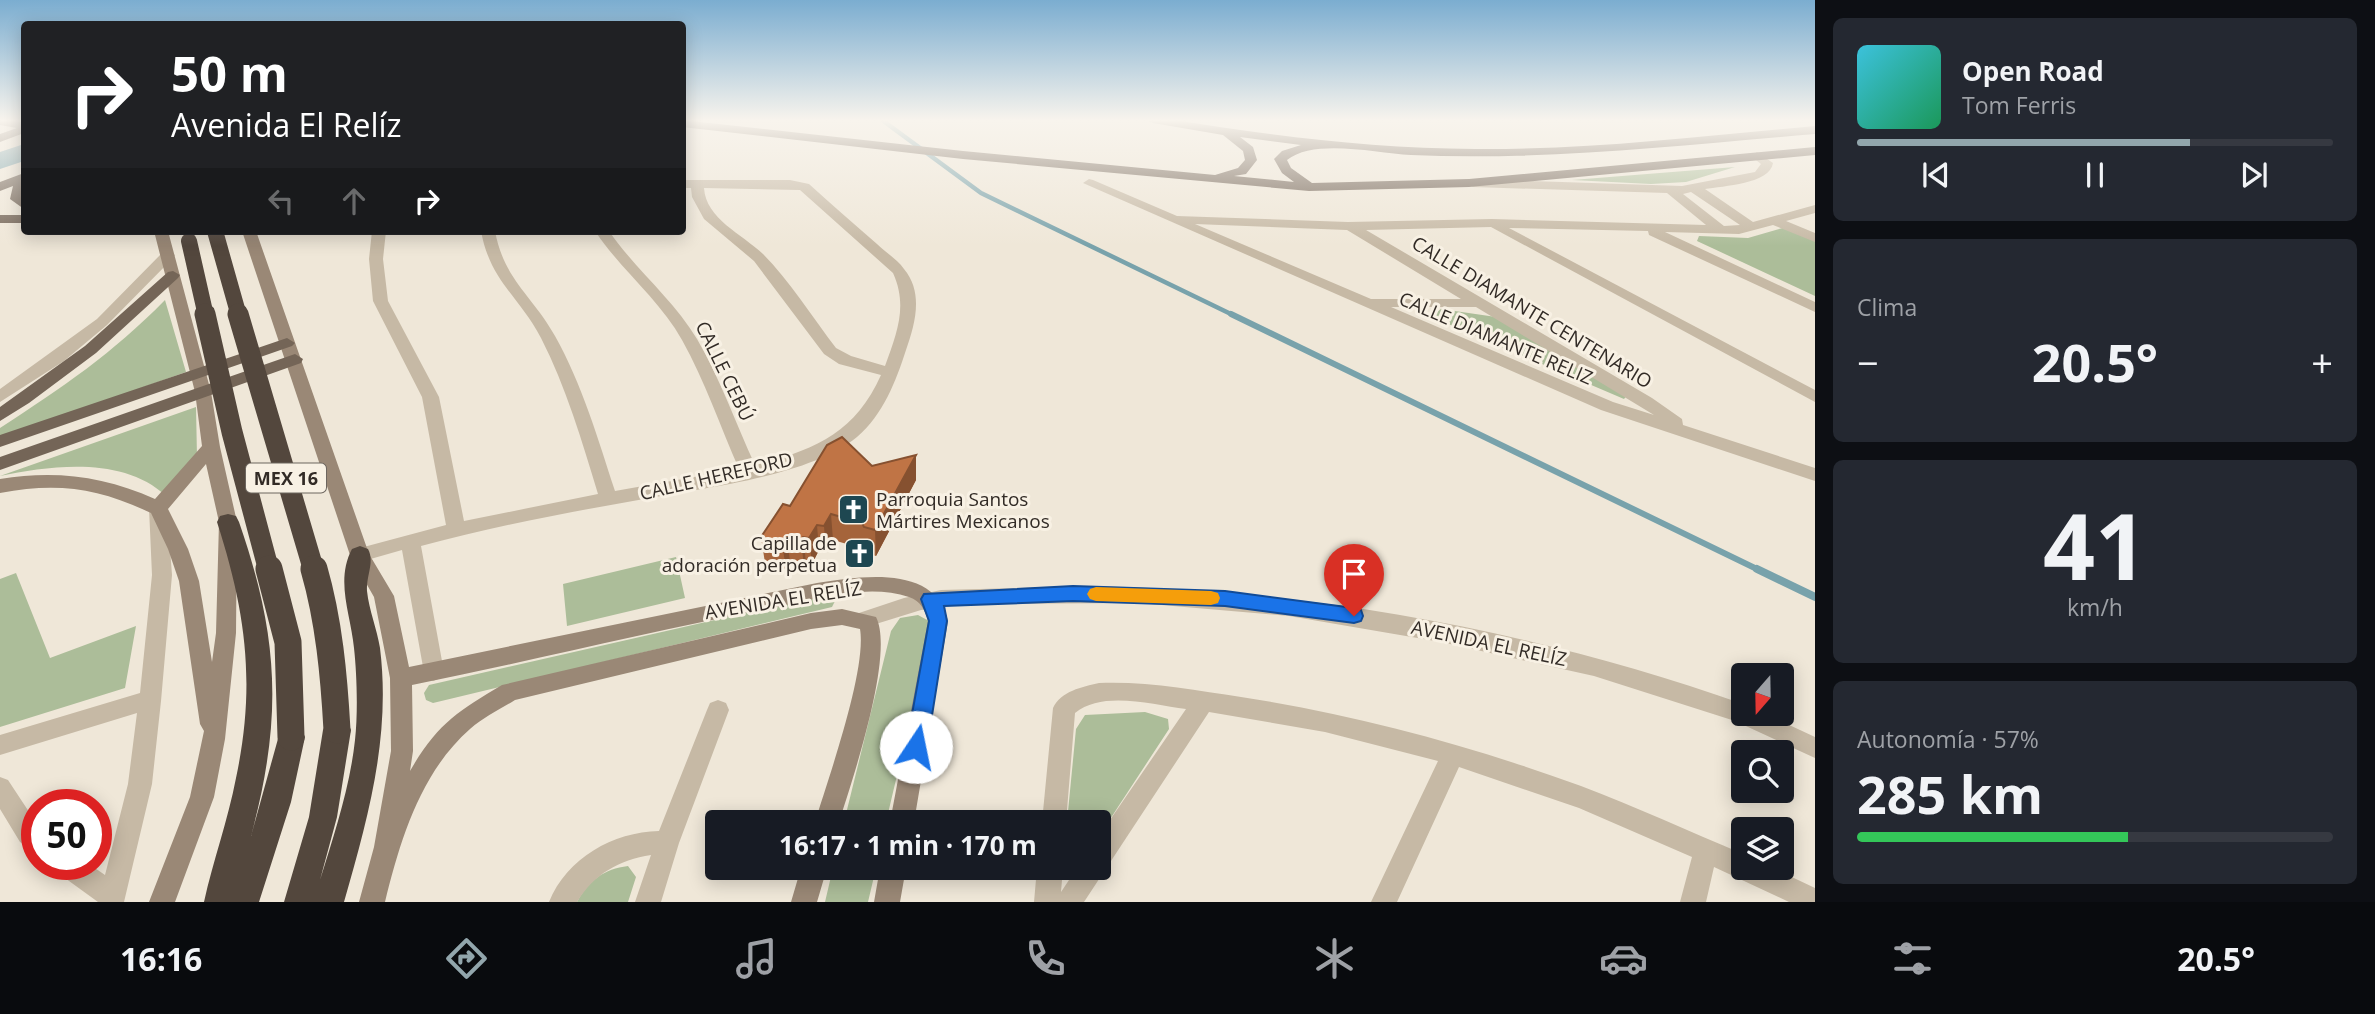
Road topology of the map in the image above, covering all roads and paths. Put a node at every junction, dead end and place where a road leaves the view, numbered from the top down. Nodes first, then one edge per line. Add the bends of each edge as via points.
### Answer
1 (1031, 162) edge
2 (1250, 162) edge
3 (1282, 162) edge
4 (1692, 162) edge
5 (1766, 162) edge
6 (21, 178) edge
7 (1183, 178) junction
8 (1089, 183) dead end
9 (1469, 183) junction
10 (690, 184) edge
11 (21, 186) edge
12 (0, 187) edge
13 (1309, 187) junction
14 (1694, 188) junction
15 (1669, 189) junction
16 (21, 203) edge
17 (1815, 209) edge
18 (0, 219) edge
19 (21, 219) edge
20 (1168, 219) junction
21 (1775, 221) junction
22 (1492, 223) junction
23 (1348, 226) junction
24 (1646, 228) junction
25 (1753, 228) junction
26 (1721, 230) junction
27 (162, 235) edge
28 (216, 235) edge
29 (250, 235) edge
30 (378, 235) edge
31 (489, 235) edge
32 (605, 235) edge
33 (187, 236) edge
34 (1815, 238) edge
35 (168, 255) junction
36 (173, 275) junction
37 (1366, 303) junction
38 (1477, 303) junction
39 (1815, 308) edge
40 (291, 351) junction
41 (890, 372) junction
42 (200, 383) junction
43 (0, 397) edge
44 (1815, 397) edge
45 (0, 415) edge
46 (1694, 435) junction
47 (0, 441) edge
48 (211, 447) junction
49 (0, 464) edge
50 (749, 471) junction
51 (1815, 475) edge
52 (0, 486) edge
53 (609, 499) junction
54 (158, 508) junction
55 (228, 522) junction
56 (456, 529) junction
57 (410, 540) junction
58 (359, 555) junction
59 (930, 599) junction
60 (863, 620) junction
61 (433, 672) junction
62 (401, 678) junction
63 (1204, 700) junction
64 (150, 701) junction
65 (1731, 709) edge
66 (718, 710) dead end
67 (1768, 726) edge
68 (214, 739) junction
69 (0, 746) edge
70 (1815, 748) edge
71 (1453, 754) junction
72 (0, 788) edge
73 (830, 810) edge
74 (904, 810) edge
75 (1055, 810) edge
76 (21, 821) edge
77 (1111, 840) edge
78 (667, 843) junction
79 (386, 847) junction
80 (1706, 851) junction
81 (1731, 862) edge
82 (87, 880) edge
83 (810, 880) edge
84 (891, 880) edge
85 (1049, 880) edge
86 (1084, 880) edge
87 (1771, 880) edge
88 (112, 899) edge
89 (1815, 901) edge
90 (162, 902) edge
91 (219, 902) edge
92 (244, 902) edge
93 (299, 902) edge
94 (328, 902) edge
95 (372, 902) edge
96 (562, 902) edge
97 (648, 902) edge
98 (804, 902) edge
99 (887, 902) edge
100 (1047, 902) edge
101 (1069, 902) edge
102 (1384, 902) edge
103 (1693, 902) edge

1 - 7 main road
2 - 7 main road via 1228,174
3 - 13 main road
4 - 9 main road
5 - 14 street via 1759,175
6 - 12 main road
7 - 13 main road
8 - 20 street, CALLE DIAMANTE RELIZ
9 - 13 main road
9 - 15 street
10 - 41 street via 709,216 759,258 830,351 845,360
10 - 41 street, CALLE HEREFORD via 804,187 899,271 908,287 910,311
11 - 16 main road via 16,200
14 - 15 street
14 - 25 street
15 - 26 street
17 - 21 street, CALLE DIAMANTE RELIZ
18 - 19 main road
20 - 23 street, CALLE DIAMANTE RELIZ
20 - 37 street, CALLE DIAMANTE RELIZ
21 - 25 street, CALLE DIAMANTE RELIZ
21 - 34 street
22 - 23 street, CALLE DIAMANTE RELIZ
22 - 24 street, CALLE DIAMANTE RELIZ
22 - 44 street
23 - 38 street, CALLE DIAMANTE CENTENARIO
24 - 26 street, CALLE DIAMANTE RELIZ
24 - 39 street
25 - 26 street, CALLE DIAMANTE RELIZ
27 - 35 main road
28 - 93 highway, MEX 16, bridge via 320,590 334,673 337,730 323,817
29 - 40 main road
30 - 56 street via 373,261 383,312 430,395
31 - 53 street via 508,286 546,333 570,381
32 - 50 street, CALLE CEBÚ via 690,340
33 - 92 highway, MEX 16, bridge via 232,432 288,642 290,737 277,802
35 - 36 main road
35 - 43 street via 102,322
36 - 42 main road
36 - 45 main road via 96,348
37 - 38 street
37 - 46 street, CALLE DIAMANTE RELIZ via 1606,406
38 - 46 street, CALLE DIAMANTE CENTENARIO
40 - 42 main road
40 - 58 main road
41 - 50 street, CALLE HEREFORD via 859,425 842,439 788,462
42 - 47 main road
42 - 48 main road
42 - 49 main road
46 - 51 street, CALLE DIAMANTE RELIZ
48 - 54 main road
48 - 55 main road
50 - 53 street, CALLE HEREFORD
52 - 54 main road via 76,480 103,485
53 - 56 street, CALLE HEREFORD
54 - 64 street via 162,575
54 - 68 main road via 189,581
55 - 68 main road via 226,633
55 - 91 highway via 249,588 260,649 261,698 245,804
56 - 57 street, CALLE HEREFORD
57 - 58 street, CALLE HEREFORD
57 - 61 street
58 - 62 main road via 384,597
58 - 94 highway via 355,589 367,649 369,739 352,824
59 - 60 street
59 - 61 main road, AVENIDA EL RELÍZ via 902,587 844,587 706,611
59 - 65 street, AVENIDA EL RELÍZ via 1073,593 1225,598 1354,616 1517,647 1686,692
59 - 74 main road via 936,609 937,634
60 - 73 main road via 872,627 873,641
60 - 79 main road, AVENIDA EL RELÍZ via 811,621 510,692 475,712 445,741 404,805
61 - 62 main road, AVENIDA EL RELÍZ
62 - 79 main road via 402,751
63 - 71 street via 1332,723
63 - 75 street via 1108,692 1070,702 1065,708
63 - 77 street
64 - 69 street
64 - 88 street via 140,784
66 - 78 street
67 - 70 street, AVENIDA EL RELÍZ
68 - 90 main road via 202,797
71 - 80 street via 1583,799
71 - 102 street
72 - 76 street
78 - 96 street via 642,842 618,849 578,878
78 - 97 street
79 - 95 main road
80 - 81 street
80 - 103 street
82 - 88 street
83 - 98 main road
84 - 99 main road
85 - 100 street
86 - 101 street
87 - 89 street

